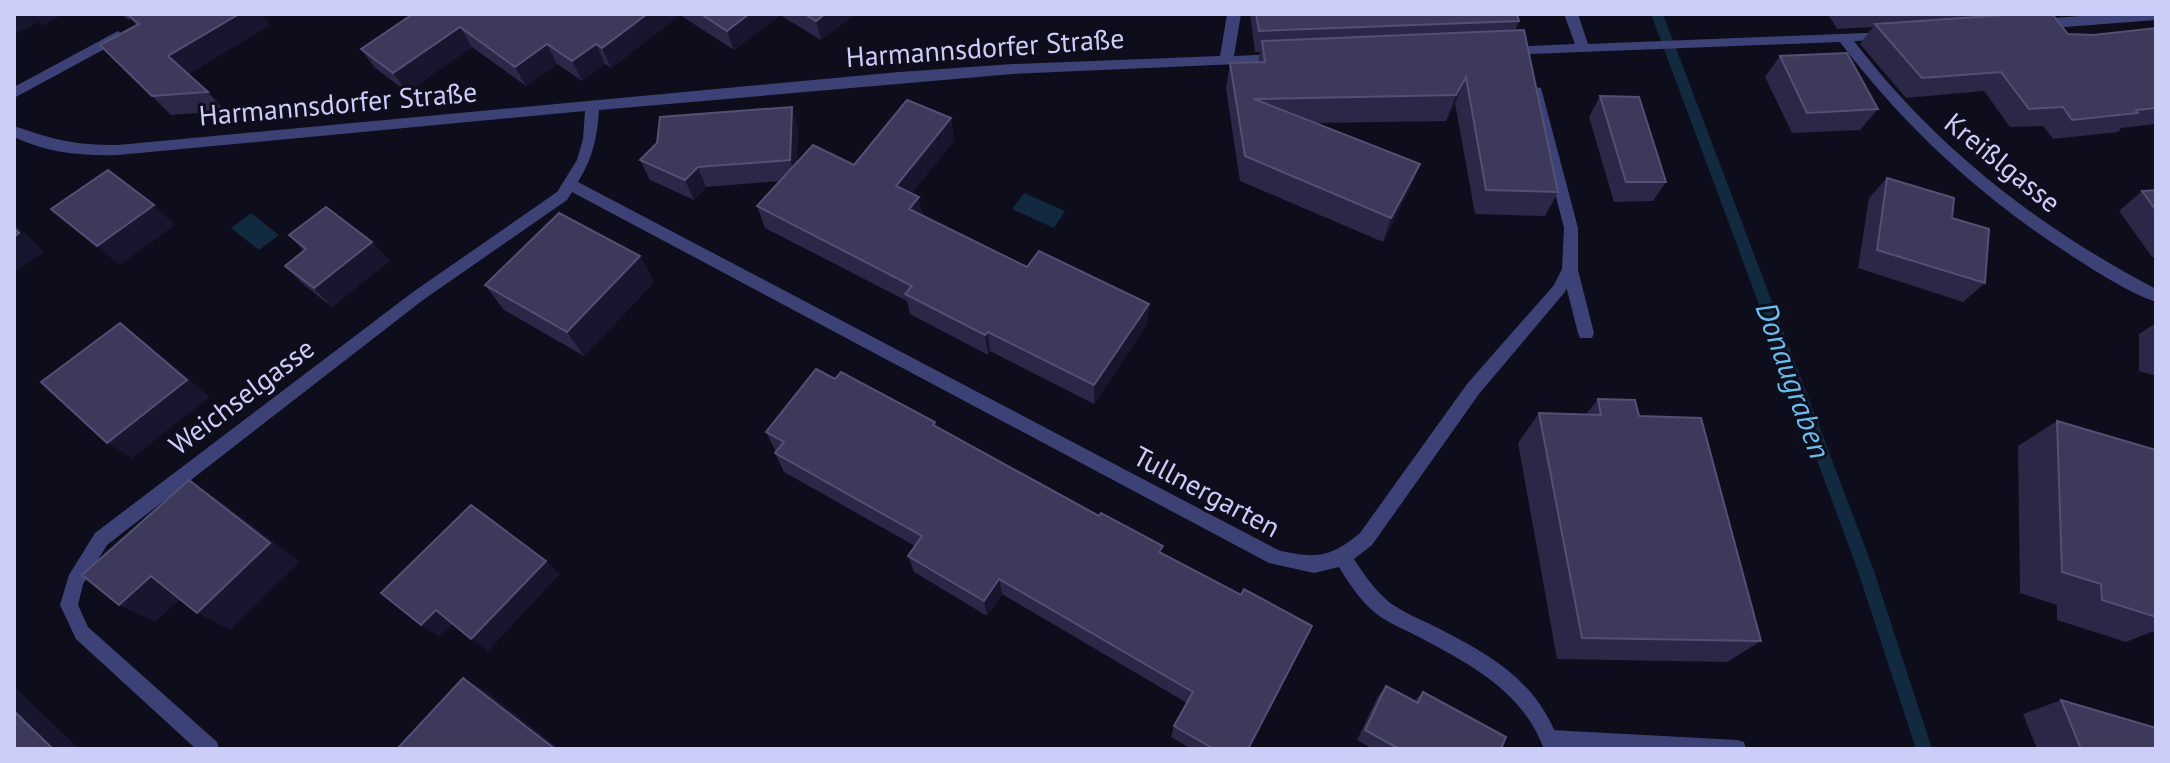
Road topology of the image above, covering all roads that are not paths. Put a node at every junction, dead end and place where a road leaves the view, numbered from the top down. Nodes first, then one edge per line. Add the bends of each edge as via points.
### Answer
1 (1234, 14) edge
2 (1571, 14) edge
3 (2156, 15) edge
4 (2017, 26) edge
5 (132, 28) edge
6 (1902, 34) edge
7 (1844, 37) junction
8 (1583, 49) junction
9 (1493, 53) edge
10 (1289, 59) edge
11 (1226, 61) junction
12 (1529, 67) junction
13 (14, 93) edge
14 (593, 105) junction
15 (14, 131) edge
16 (571, 185) junction
17 (1570, 270) junction
18 (2156, 296) edge
19 (1586, 333) dead end
20 (1344, 559) junction
21 (1552, 744) edge
22 (210, 749) edge
23 (1737, 749) edge

1 - 11 street
2 - 8 street
3 - 4 street
5 - 13 street
6 - 7 street
7 - 8 street
7 - 18 street, Kreißlgasse via 1908,117 1975,176 2099,266
8 - 12 street
9 - 12 street
10 - 11 street, Harmannsdorfer Straße
11 - 14 street, Harmannsdorfer Straße via 1013,69
12 - 17 street via 1568,214
14 - 15 street, Harmannsdorfer Straße via 118,150 65,150
14 - 16 street, Weichselgasse via 590,139
16 - 20 street, Tullnergarten via 1275,557 1318,565
16 - 22 street, Weichselgasse via 101,539 75,581 69,605 82,633
17 - 19 street
17 - 20 street via 1473,389 1390,508
20 - 21 street via 1362,588 1384,609 1488,665 1516,688
21 - 23 street

